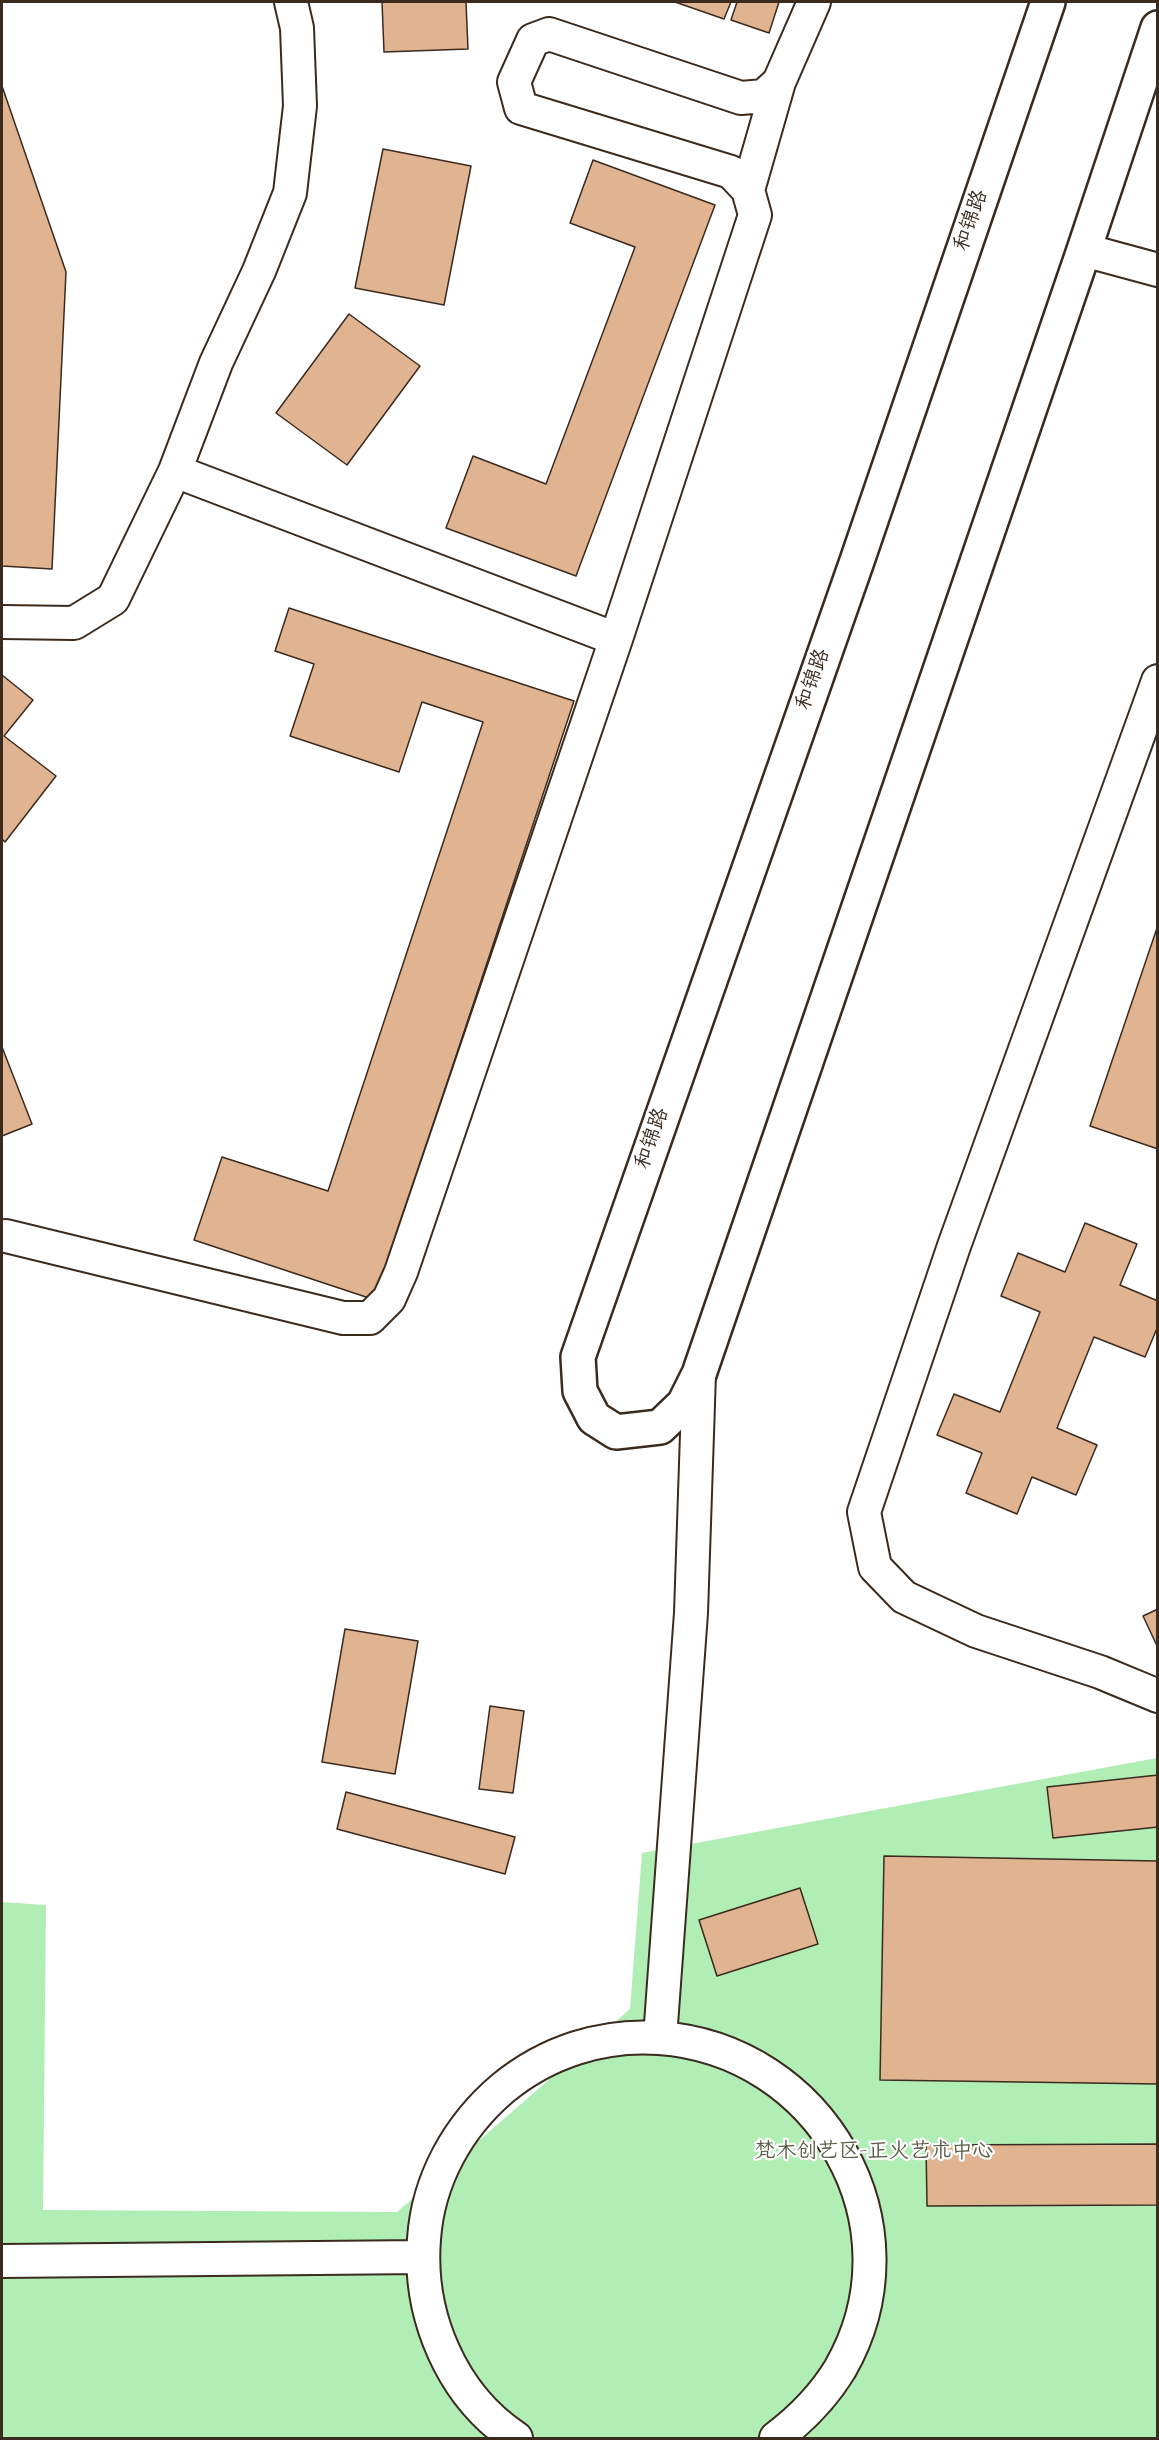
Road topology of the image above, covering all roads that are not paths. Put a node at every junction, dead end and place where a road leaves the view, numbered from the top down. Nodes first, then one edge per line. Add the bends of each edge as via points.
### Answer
1 (291, 2) edge
2 (814, 2) edge
3 (1048, 2) edge
4 (1158, 28) edge
5 (779, 82) junction
6 (747, 190) junction
7 (1084, 250) junction
8 (1158, 270) edge
9 (175, 471) junction
10 (2, 622) edge
11 (616, 639) junction
12 (1158, 681) edge
13 (6, 1236) dead end
14 (699, 1374) junction
15 (1158, 1696) edge
16 (660, 2038) junction
17 (422, 2257) junction
18 (2, 2261) edge
19 (516, 2439) edge
20 (776, 2439) edge

1 - 9 street via 297,28 300,106 290,193 216,363
2 - 5 street
3 - 14 street, 和锦路 via 578,1358 580,1391 594,1418 616,1431 660,1427 684,1404
4 - 7 street
5 - 6 street
5 - 6 street via 764,96 741,98 549,33 532,40 514,82 521,108 730,172
6 - 11 street via 755,215
7 - 8 street
7 - 14 street
9 - 10 street via 112,599 74,623
9 - 11 street
11 - 13 street via 401,1272 389,1299 370,1318 343,1318
12 - 15 street via 957,1235 864,1512 875,1567 904,1597 976,1630
14 - 16 street via 691,1613
16 - 17 street via 610,2039 576,2047 544,2060 488,2101 465,2127 447,2157 425,2222
16 - 20 street via 716,2048 779,2081 806,2104 829,2132 847,2162 859,2195 867,2230 869,2266 865,2301 855,2335 840,2368 820,2397
17 - 18 street
17 - 19 street via 424,2291 444,2354 482,2410

